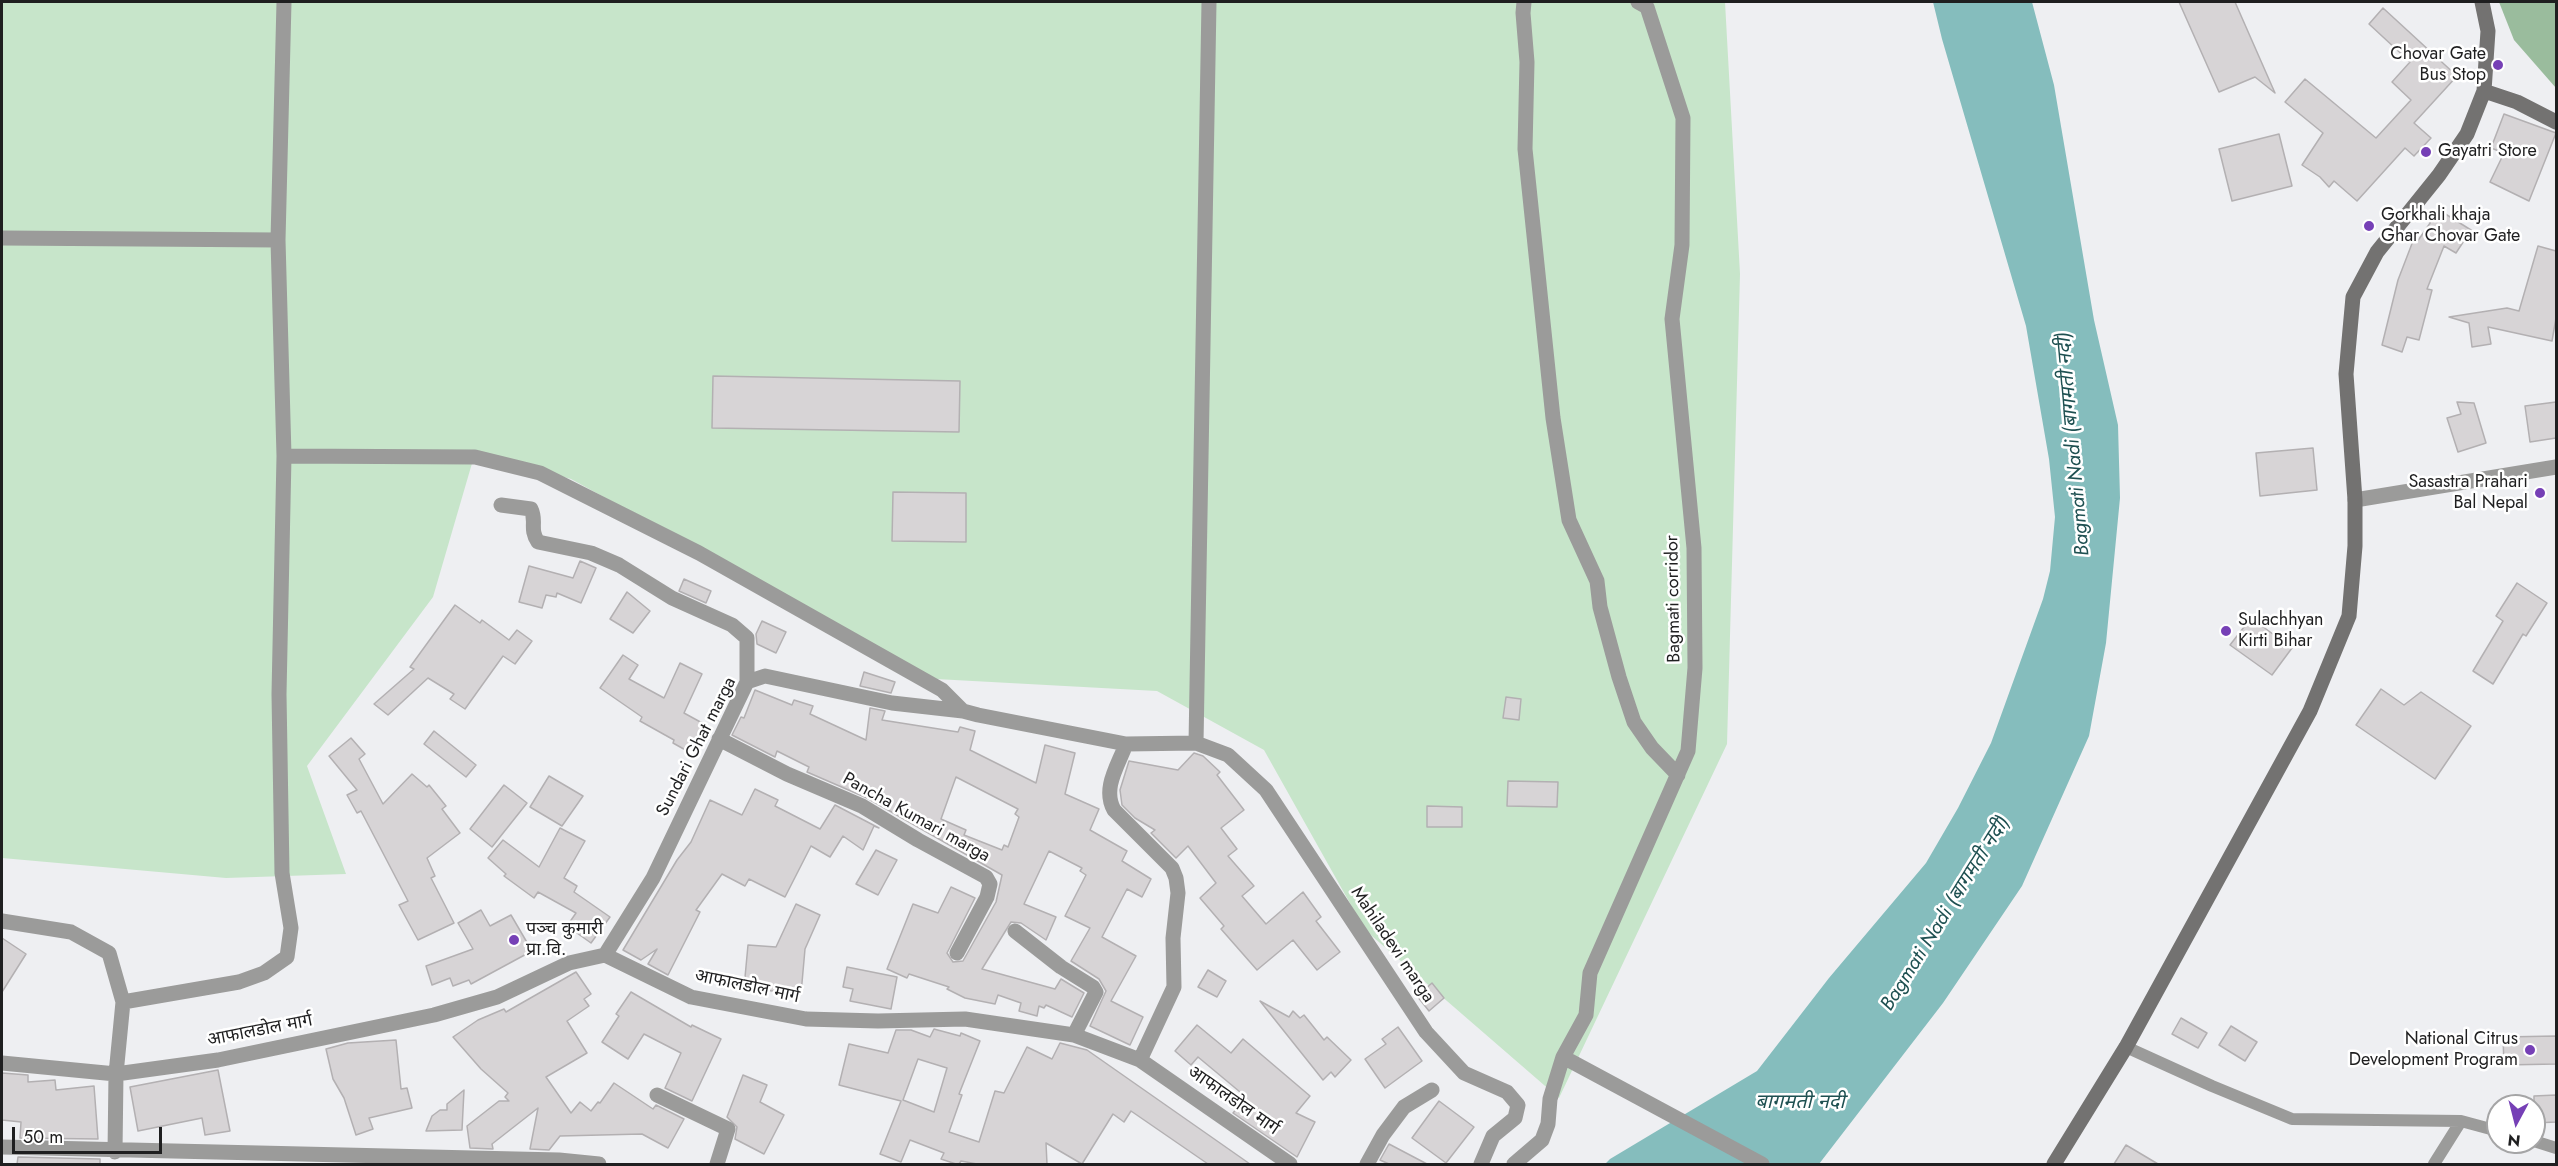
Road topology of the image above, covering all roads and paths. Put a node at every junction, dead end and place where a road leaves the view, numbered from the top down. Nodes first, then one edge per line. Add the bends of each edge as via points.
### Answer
1 (284, 2) edge
2 (1209, 2) edge
3 (1524, 2) edge
4 (1638, 2) edge
5 (2482, 2) edge
6 (2484, 91) junction
7 (2556, 122) edge
8 (2, 238) edge
9 (278, 240) junction
10 (284, 456) junction
11 (2556, 467) edge
12 (2355, 500) junction
13 (501, 505) dead end
14 (747, 682) junction
15 (963, 711) junction
16 (719, 739) junction
17 (1196, 743) junction
18 (1126, 744) junction
19 (1678, 775) junction
20 (2, 921) edge
21 (1015, 931) dead end
22 (957, 953) dead end
23 (604, 955) junction
24 (123, 1002) junction
25 (1074, 1035) junction
26 (2126, 1047) junction
27 (1563, 1057) junction
28 (1140, 1060) junction
29 (2, 1063) edge
30 (116, 1074) junction
31 (1432, 1090) dead end
32 (657, 1095) dead end
33 (2461, 1121) junction
34 (2486, 1128) edge
35 (2, 1147) edge
36 (116, 1152) junction
37 (143, 1152) junction
38 (154, 1164) edge
39 (599, 1164) edge
40 (717, 1164) edge
41 (1290, 1164) edge
42 (1367, 1164) edge
43 (1481, 1164) edge
44 (1514, 1164) edge
45 (1762, 1164) edge
46 (2054, 1164) edge
47 (2434, 1164) edge

1 - 9 street
2 - 17 street
3 - 19 street via 1525,148 1553,418 1569,520 1597,581 1600,607 1634,722
4 - 19 street, Bagmati corridor via 1647,7 1683,118 1682,245 1672,320 1694,548 1695,668 1688,751
5 - 6 main road via 2488,31
6 - 7 main road
6 - 12 main road via 2467,134 2377,252 2353,297 2346,374
8 - 9 street
9 - 10 street
10 - 15 street via 475,457 540,473 699,553 942,690
10 - 24 street via 279,694 282,873 291,927 286,957 264,973 239,982
11 - 12 street
12 - 26 main road via 2349,616 2310,711
13 - 14 street via 531,509 532,534 538,542 591,553 619,565 672,598 732,625 747,638
14 - 15 street, Sundari Ghat marga via 765,676 892,703
14 - 16 street, Sundari Ghat marga
15 - 18 street, Sundari Ghat marga
16 - 22 street, Pancha Kumari marga via 862,806 986,877 990,884 987,897
16 - 23 street, Sundari Ghat marga via 653,878
17 - 18 street, Sundari Ghat marga
17 - 43 street, Mahiladevi marga via 1228,755 1266,790 1426,1032 1464,1073 1507,1092 1518,1105 1515,1118 1493,1136
18 - 28 street via 1108,799 1114,810 1173,868 1178,893 1173,938 1174,987
19 - 27 street, Bagmati corridor via 1590,973 1586,1015
20 - 24 street via 71,932 109,953
21 - 25 street via 1096,992
23 - 25 street, आफालडोल मार्ग via 691,997 806,1019 965,1019
23 - 30 street, आफालडोल मार्ग via 569,963 497,997 434,1015 218,1060
24 - 30 street
25 - 28 street, आफालडोल मार्ग
26 - 33 lane via 2292,1119
26 - 46 main road
27 - 44 street, Bagmati corridor via 1542,1140
27 - 45 street
28 - 41 street, आफालडोल मार्ग
29 - 30 street, आफालडोल मार्ग
30 - 36 street
31 - 42 street via 1404,1107
32 - 40 street via 728,1129
33 - 34 lane
33 - 47 lane
35 - 36 street
36 - 37 street
37 - 38 street
37 - 39 street

